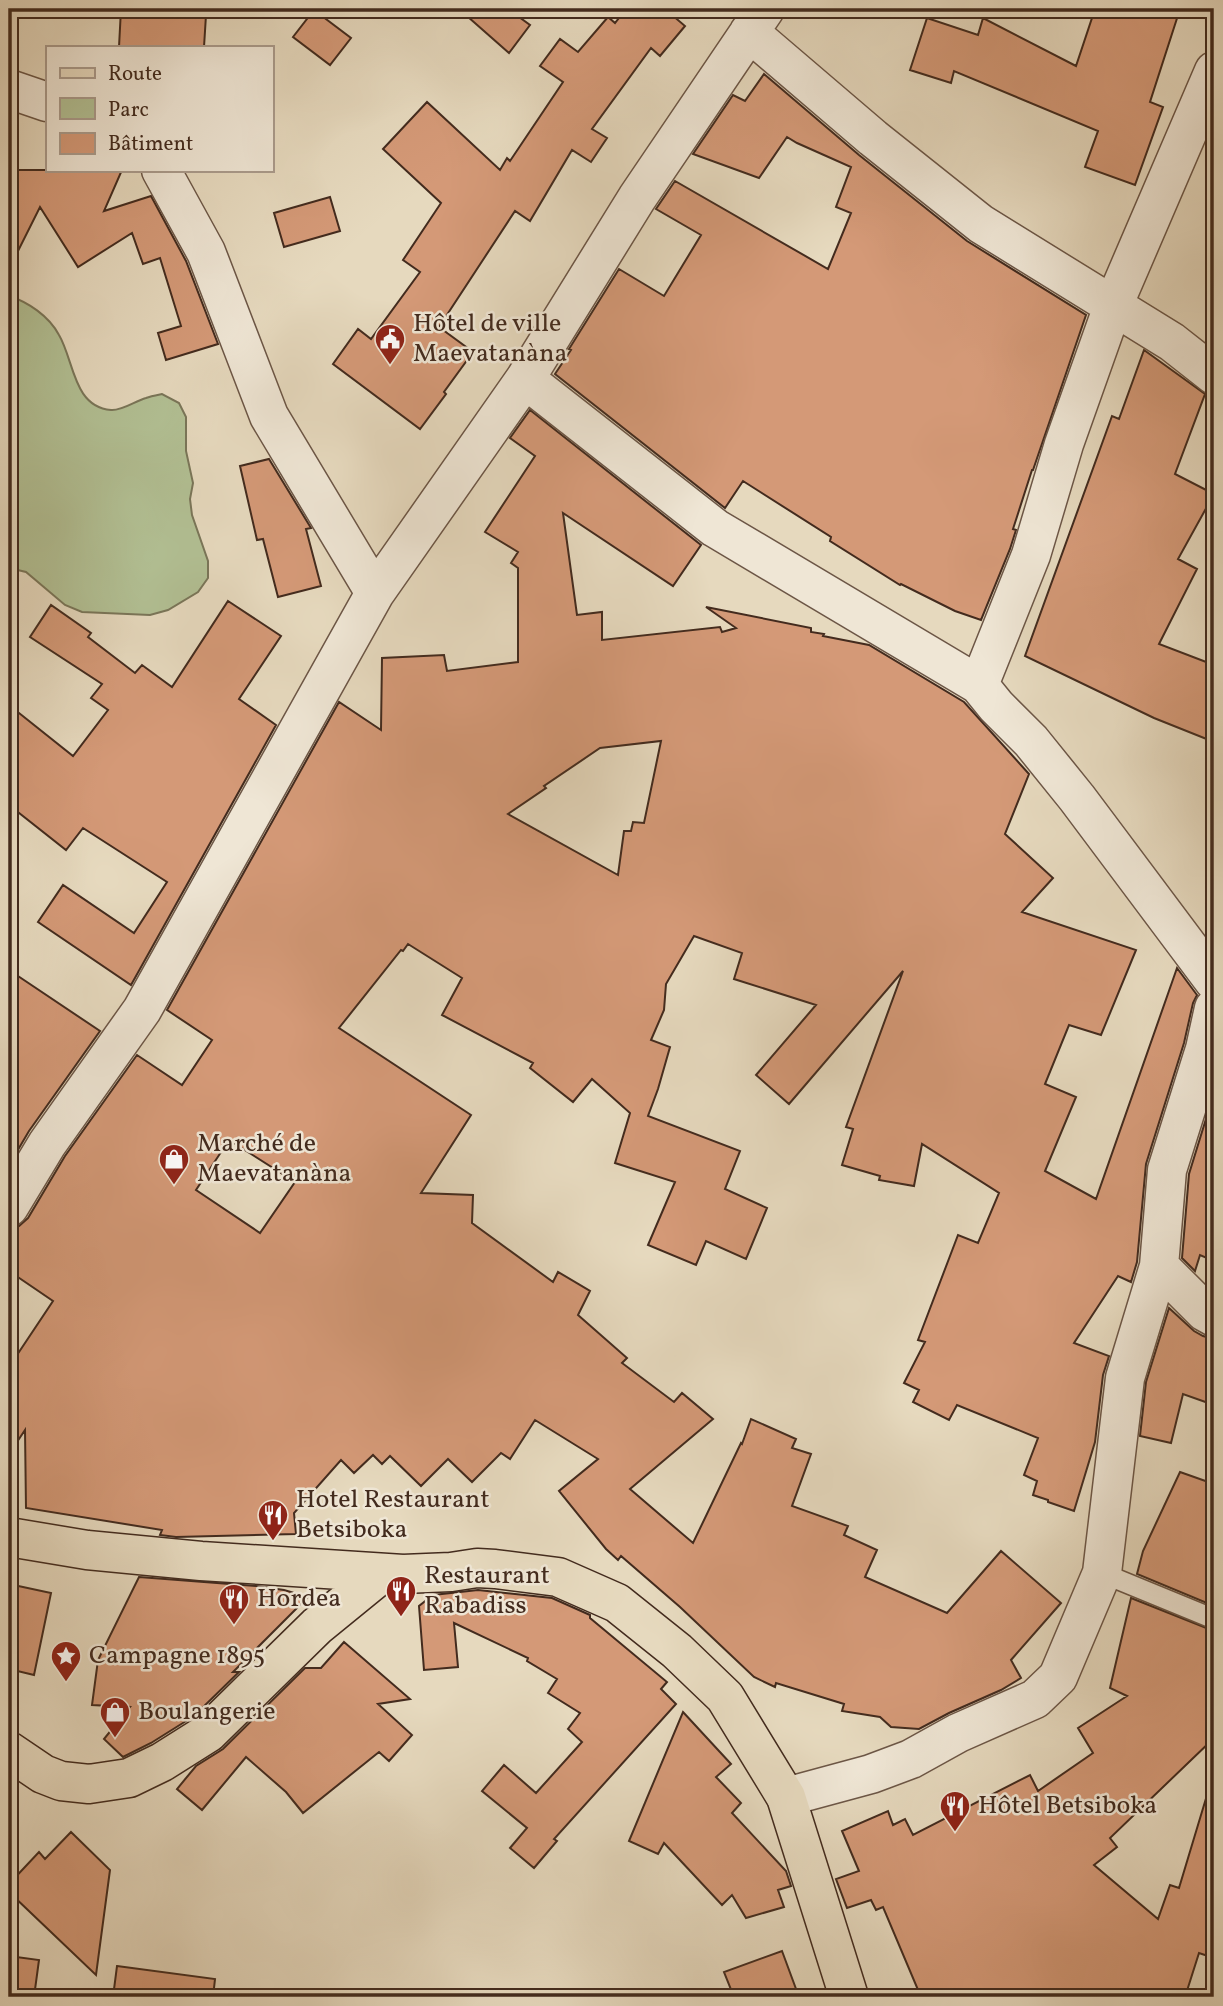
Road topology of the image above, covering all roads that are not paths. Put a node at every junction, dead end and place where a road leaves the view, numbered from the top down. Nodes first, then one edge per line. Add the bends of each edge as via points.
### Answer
1 (757, 20) edge
2 (1214, 71) edge
3 (9, 89) edge
4 (46, 102) edge
5 (162, 172) edge
6 (1113, 306) junction
7 (1214, 375) edge
8 (525, 379) junction
9 (375, 593) junction
10 (978, 685) junction
11 (1214, 981) edge
12 (1214, 1008) edge
13 (9, 1206) edge
14 (1159, 1266) junction
15 (1214, 1317) edge
16 (9, 1537) edge
17 (382, 1573) junction
18 (1102, 1573) junction
19 (1214, 1619) edge
20 (9, 1751) edge
21 (786, 1797) junction
22 (849, 1997) edge

1 - 6 street via 873,138 981,224
1 - 8 street via 637,198
2 - 6 street
3 - 4 street
5 - 9 street via 206,252 269,416
6 - 7 street via 1172,342
6 - 10 street via 1031,555
8 - 9 street
8 - 10 street via 715,528
9 - 13 street via 142,1010
10 - 11 street via 1077,797
12 - 14 street via 1167,1170
14 - 15 street
14 - 18 street via 1125,1378
16 - 17 main road via 175,1559
17 - 20 main road via 317,1626 208,1733 162,1762 128,1778 89,1784 43,1774
17 - 21 main road via 477,1568 558,1577 617,1603 725,1697
18 - 19 lane
18 - 21 street via 1058,1676 1035,1699 911,1759
21 - 22 main road

